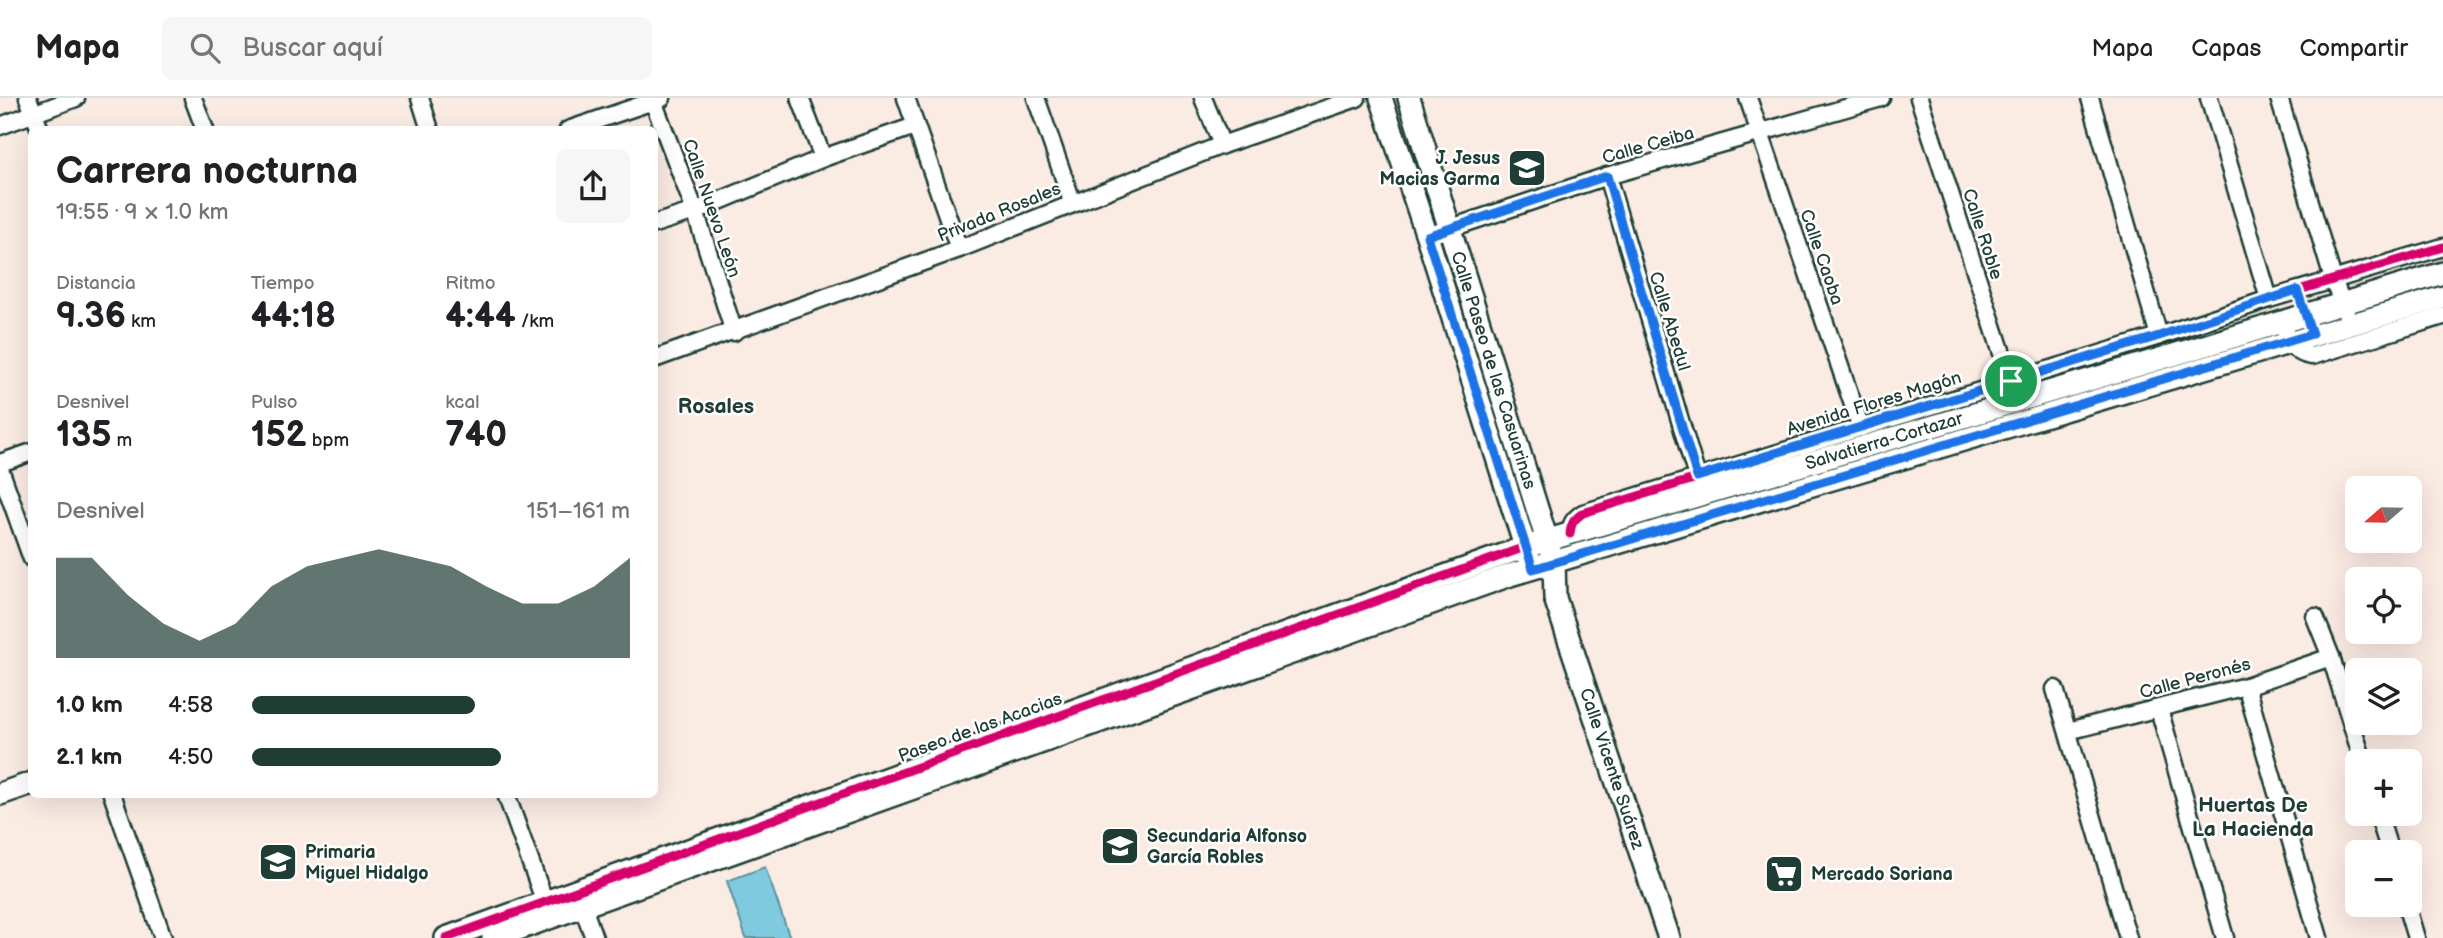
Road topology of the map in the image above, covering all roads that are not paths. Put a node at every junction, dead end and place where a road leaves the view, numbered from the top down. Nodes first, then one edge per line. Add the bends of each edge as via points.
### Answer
1 (76, 98) edge
2 (193, 98) edge
3 (420, 98) edge
4 (800, 98) edge
5 (905, 98) edge
6 (1036, 98) edge
7 (1203, 98) edge
8 (1357, 98) edge
9 (1381, 98) edge
10 (1409, 98) edge
11 (1748, 98) edge
12 (1881, 98) edge
13 (1919, 98) edge
14 (2090, 98) edge
15 (2209, 98) edge
16 (2279, 98) edge
17 (656, 99) edge
18 (31, 106) edge
19 (915, 125) junction
20 (0, 126) edge
21 (38, 126) edge
22 (204, 126) edge
23 (429, 126) edge
24 (579, 126) edge
25 (1759, 134) junction
26 (1222, 145) junction
27 (823, 158) junction
28 (1607, 176) junction
29 (1073, 204) junction
30 (695, 211) junction
31 (658, 222) edge
32 (1451, 227) junction
33 (1427, 236) junction
34 (2443, 247) edge
35 (960, 249) junction
36 (2443, 273) edge
37 (2333, 279) junction
38 (2297, 290) junction
39 (2443, 297) edge
40 (2269, 299) junction
41 (2342, 302) junction
42 (2443, 316) edge
43 (2281, 322) junction
44 (2309, 324) junction
45 (2350, 324) junction
46 (734, 332) junction
47 (2159, 336) junction
48 (2289, 342) junction
49 (658, 358) edge
50 (2011, 381) junction
51 (1861, 428) junction
52 (28, 453) edge
53 (0, 463) edge
54 (0, 469) edge
55 (1697, 477) junction
56 (1570, 534) junction
57 (1548, 541) junction
58 (1525, 547) junction
59 (28, 548) edge
60 (1554, 563) junction
61 (1533, 569) junction
62 (1555, 598) junction
63 (2315, 617) dead end
64 (2331, 657) junction
65 (2246, 685) junction
66 (2055, 689) dead end
67 (2159, 709) junction
68 (2068, 731) junction
69 (2358, 749) edge
70 (28, 784) edge
71 (0, 794) edge
72 (114, 798) edge
73 (507, 798) edge
74 (580, 898) junction
75 (548, 909) junction
76 (2410, 917) edge
77 (163, 938) edge
78 (446, 938) edge
79 (493, 938) edge
80 (594, 938) edge
81 (1668, 938) edge
82 (2128, 938) edge
83 (2225, 938) edge
84 (2319, 938) edge
85 (2416, 938) edge

1 - 18 street
2 - 22 street
3 - 23 street
4 - 27 street
5 - 19 street
6 - 29 street
7 - 26 street
8 - 26 street, Privada Rosales
9 - 33 main road, Calle Paseo de las Casuarinas
10 - 32 main road, Calle Paseo de las Casuarinas
11 - 25 street, Calle Caoba
12 - 25 street, Calle Ceiba
13 - 50 street, Calle Roble
14 - 47 street
15 - 40 street
16 - 37 street
17 - 24 street
17 - 30 street, Calle Nuevo León
18 - 20 street
18 - 21 street
19 - 27 street
19 - 35 street
25 - 28 street, Calle Ceiba
25 - 51 street, Calle Caoba
26 - 29 street, Privada Rosales
27 - 30 street
28 - 32 street, Calle Ceiba
28 - 55 street, Calle Abedul
29 - 35 street, Privada Rosales
30 - 31 street
30 - 46 street, Calle Nuevo León
32 - 33 street, Calle Ceiba
32 - 57 main road, Calle Paseo de las Casuarinas
33 - 58 main road, Calle Paseo de las Casuarinas
34 - 37 street, Avenida Flores Magón
35 - 46 street, Privada Rosales
36 - 41 main road, Salvatierra-Cortazar
37 - 38 street, Avenida Flores Magón
37 - 41 street
38 - 40 street, Avenida Flores Magón
38 - 44 street
39 - 45 main road, Salvatierra-Cortazar
40 - 47 street, Avenida Flores Magón
41 - 44 main road, Salvatierra-Cortazar
41 - 45 street
42 - 48 street via 2312,356 2297,351
43 - 44 main road, Salvatierra-Cortazar
43 - 48 street
43 - 56 main road, Salvatierra-Cortazar
44 - 45 main road, Salvatierra-Cortazar
44 - 48 main road, Salvatierra-Cortazar
46 - 49 street, Privada Rosales
47 - 50 street, Avenida Flores Magón
48 - 60 main road, Salvatierra-Cortazar
50 - 51 street, Avenida Flores Magón
51 - 55 street, Avenida Flores Magón
52 - 53 street
54 - 59 street
55 - 56 street, Avenida Flores Magón via 1583,513 1570,525
56 - 57 main road, Salvatierra-Cortazar
57 - 58 main road, Salvatierra-Cortazar
57 - 60 main road, Calle Paseo de las Casuarinas
58 - 61 main road, Calle Paseo de las Casuarinas
58 - 74 main road, Paseo de las Acacias
60 - 61 main road, Salvatierra-Cortazar
60 - 62 main road, Calle Vicente Suárez
61 - 62 main road, Calle Vicente Suárez
61 - 74 main road, Paseo de las Acacias
62 - 81 main road, Calle Vicente Suárez
63 - 64 street
64 - 65 street, Calle Peronés
64 - 69 street
65 - 67 street, Calle Peronés
65 - 84 street
66 - 68 street
67 - 68 street, Calle Peronés
67 - 83 street
68 - 82 street
70 - 71 main road
72 - 77 street
73 - 75 street
74 - 75 main road, Paseo de las Acacias
74 - 80 street
75 - 78 main road, Paseo de las Acacias
75 - 79 main road, Paseo de las Acacias
76 - 85 street

